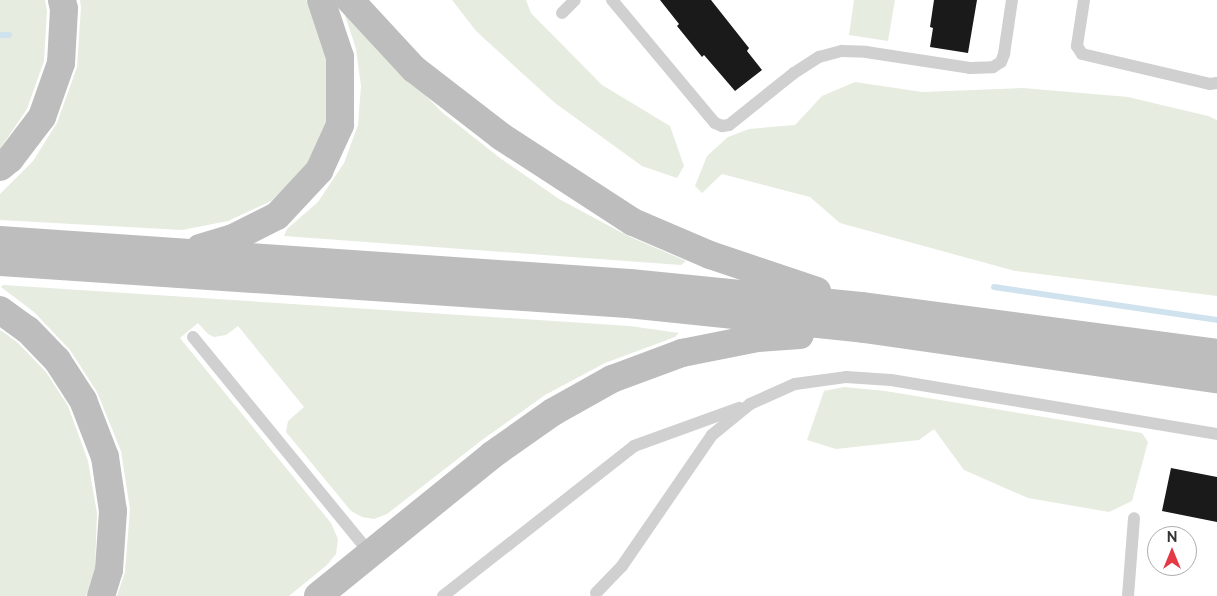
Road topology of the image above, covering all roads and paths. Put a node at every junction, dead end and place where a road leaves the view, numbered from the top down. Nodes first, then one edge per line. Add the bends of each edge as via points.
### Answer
1 (62, 0) edge
2 (321, 0) edge
3 (350, 0) edge
4 (575, 0) edge
5 (612, 0) edge
6 (1012, 0) edge
7 (1084, 0) edge
8 (562, 13) dead end
9 (1217, 83) edge
10 (0, 168) edge
11 (0, 240) edge
12 (185, 252) junction
13 (0, 262) edge
14 (0, 310) edge
15 (862, 318) junction
16 (193, 337) dead end
17 (1217, 354) edge
18 (1217, 378) edge
19 (750, 404) junction
20 (1217, 434) edge
21 (1134, 518) dead end
22 (370, 553) junction
23 (596, 593) dead end
24 (101, 596) edge
25 (318, 596) edge
26 (443, 596) edge
27 (1128, 596) edge

1 - 10 main road via 61,63 42,118
2 - 12 main road via 340,57 340,125 319,171 277,216 232,238
3 - 15 main road via 414,69 502,137 633,222
4 - 8 lane
5 - 6 lane via 715,123 722,126 729,125 819,57 842,51 970,68 993,67 1004,54
7 - 9 lane via 1077,46 1082,54
11 - 12 main road
12 - 15 main road via 630,283
13 - 15 main road
14 - 24 main road via 28,330 57,360 83,400 105,457 113,511 109,570
15 - 17 main road
15 - 18 main road
15 - 22 main road via 682,353 612,379 553,412 492,455
16 - 22 lane
19 - 20 lane via 795,384 846,377 882,379
19 - 23 lane via 712,434 622,566
19 - 26 lane via 634,446
21 - 27 lane
22 - 25 main road

